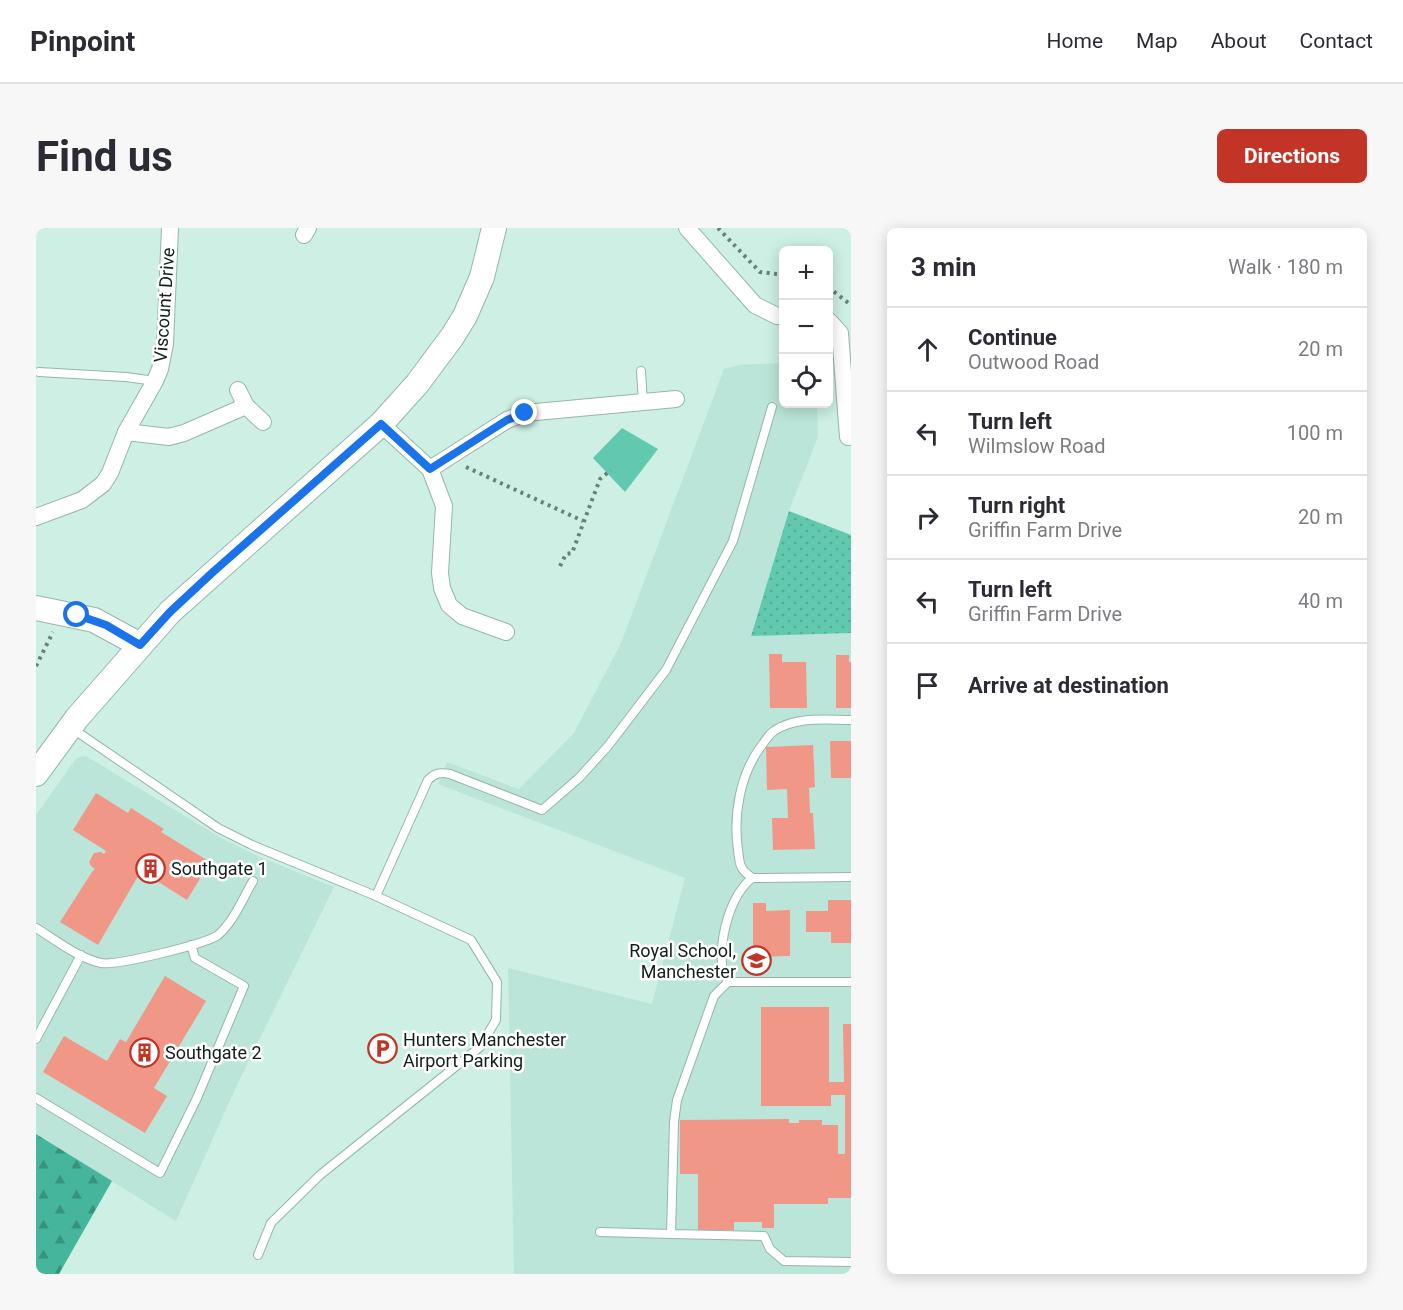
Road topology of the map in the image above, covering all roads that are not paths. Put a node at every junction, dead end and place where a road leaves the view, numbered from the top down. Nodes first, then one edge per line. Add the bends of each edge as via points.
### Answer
1 (170, 228) edge
2 (494, 228) edge
3 (687, 228) edge
4 (779, 316) edge
5 (833, 325) edge
6 (640, 371) dead end
7 (39, 372) dead end
8 (155, 381) junction
9 (238, 390) dead end
10 (675, 399) dead end
11 (643, 402) junction
12 (246, 406) junction
13 (772, 407) dead end
14 (263, 422) dead end
15 (381, 424) junction
16 (126, 432) junction
17 (848, 437) dead end
18 (430, 469) junction
19 (36, 517) edge
20 (36, 608) edge
21 (506, 632) dead end
22 (140, 645) junction
23 (851, 720) edge
24 (70, 727) junction
25 (36, 774) edge
26 (851, 877) edge
27 (752, 878) junction
28 (253, 881) dead end
29 (376, 896) junction
30 (36, 928) edge
31 (191, 945) junction
32 (81, 955) junction
33 (728, 982) junction
34 (851, 982) edge
35 (36, 1039) edge
36 (36, 1098) edge
37 (600, 1232) dead end
38 (671, 1234) junction
39 (258, 1255) dead end
40 (851, 1262) edge

1 - 8 street, Viscount Drive via 165,344
2 - 15 main road via 482,277 465,316 428,370
3 - 4 street via 755,305
5 - 17 street via 840,333
6 - 11 lane
7 - 8 lane, Viscount Drive
8 - 16 street, Viscount Drive
9 - 12 street
10 - 11 street
11 - 18 street via 525,413 507,420
12 - 14 street
12 - 16 street via 184,434 169,437
13 - 29 lane via 733,541 666,670 608,746 542,810 450,774 434,774
15 - 18 street
15 - 22 main road via 213,572
16 - 19 street, Viscount Drive via 103,484 82,500
18 - 21 street via 444,507 440,573 449,604 462,616
20 - 22 main road via 98,622
22 - 24 main road
23 - 27 lane via 790,723 772,732 759,748 747,770 737,818 741,867
24 - 25 main road
24 - 29 lane via 218,828
26 - 27 lane
27 - 33 lane via 742,886 728,918 722,967
28 - 31 lane via 225,928 216,936
29 - 39 lane via 471,940 497,982 496,1020 480,1047 320,1175 271,1223
30 - 32 lane
31 - 32 lane via 111,963
31 - 36 lane via 195,958 244,986 197,1098 160,1173
32 - 35 lane
33 - 34 lane
33 - 38 lane via 714,996 677,1100
37 - 38 lane
38 - 40 lane via 764,1236 770,1249 784,1261

